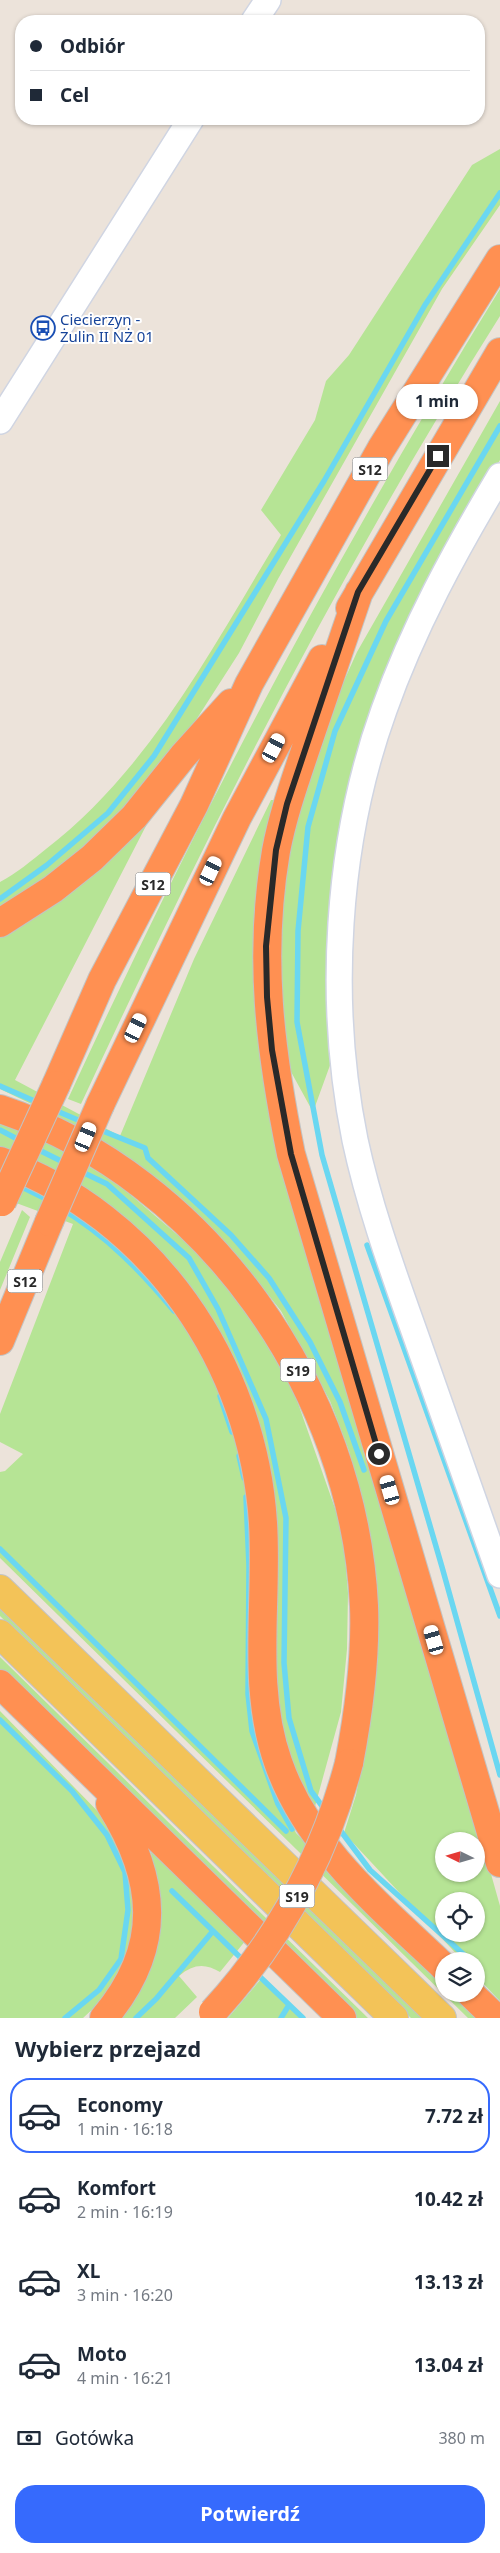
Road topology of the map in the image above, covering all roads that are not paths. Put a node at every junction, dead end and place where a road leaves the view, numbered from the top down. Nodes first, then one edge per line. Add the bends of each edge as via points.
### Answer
1 (268, 0) edge
2 (258, 15) edge
3 (187, 125) edge
4 (500, 260) edge
5 (500, 352) edge
6 (0, 421) edge
7 (500, 476) edge
8 (358, 592) junction
9 (249, 684) junction
10 (0, 923) edge
11 (0, 1109) edge
12 (0, 1161) edge
13 (1, 1205) edge
14 (0, 1341) edge
15 (500, 1575) edge
16 (0, 1589) edge
17 (0, 1634) edge
18 (0, 1684) edge
19 (88, 1769) junction
20 (500, 1863) edge
21 (435, 1958) edge
22 (479, 2002) edge
23 (210, 2015) edge
24 (104, 2018) edge
25 (342, 2018) edge
26 (394, 2018) edge
27 (442, 2018) edge
28 (496, 2018) edge

1 - 2 street
3 - 6 street
4 - 9 highway, S12 via 381,449
5 - 8 highway, S12
7 - 15 street via 434,591 398,671 369,754 344,889 339,989 344,1068 364,1178 387,1254
8 - 14 highway, S12, bridge via 236,818 100,1105
8 - 20 highway via 287,804 276,850 266,946 272,1050 291,1154
9 - 10 highway via 183,756 134,817 92,858 53,889
9 - 13 highway, S12, bridge via 194,805 102,980
11 - 23 highway, S19, bridge via 25,1118 94,1154 138,1184 181,1219 232,1272 250,1294 299,1371 336,1456 349,1500 364,1606 357,1720 348,1763 325,1837 295,1900 260,1956
12 - 21 highway via 59,1188 114,1226 148,1258 208,1338 244,1416 258,1477 264,1544 263,1684 272,1742 284,1780 305,1818 333,1855
16 - 27 main road
17 - 26 main road
18 - 19 highway
19 - 24 highway via 140,1860 147,1895 147,1927 133,1975
19 - 25 highway
22 - 28 highway

